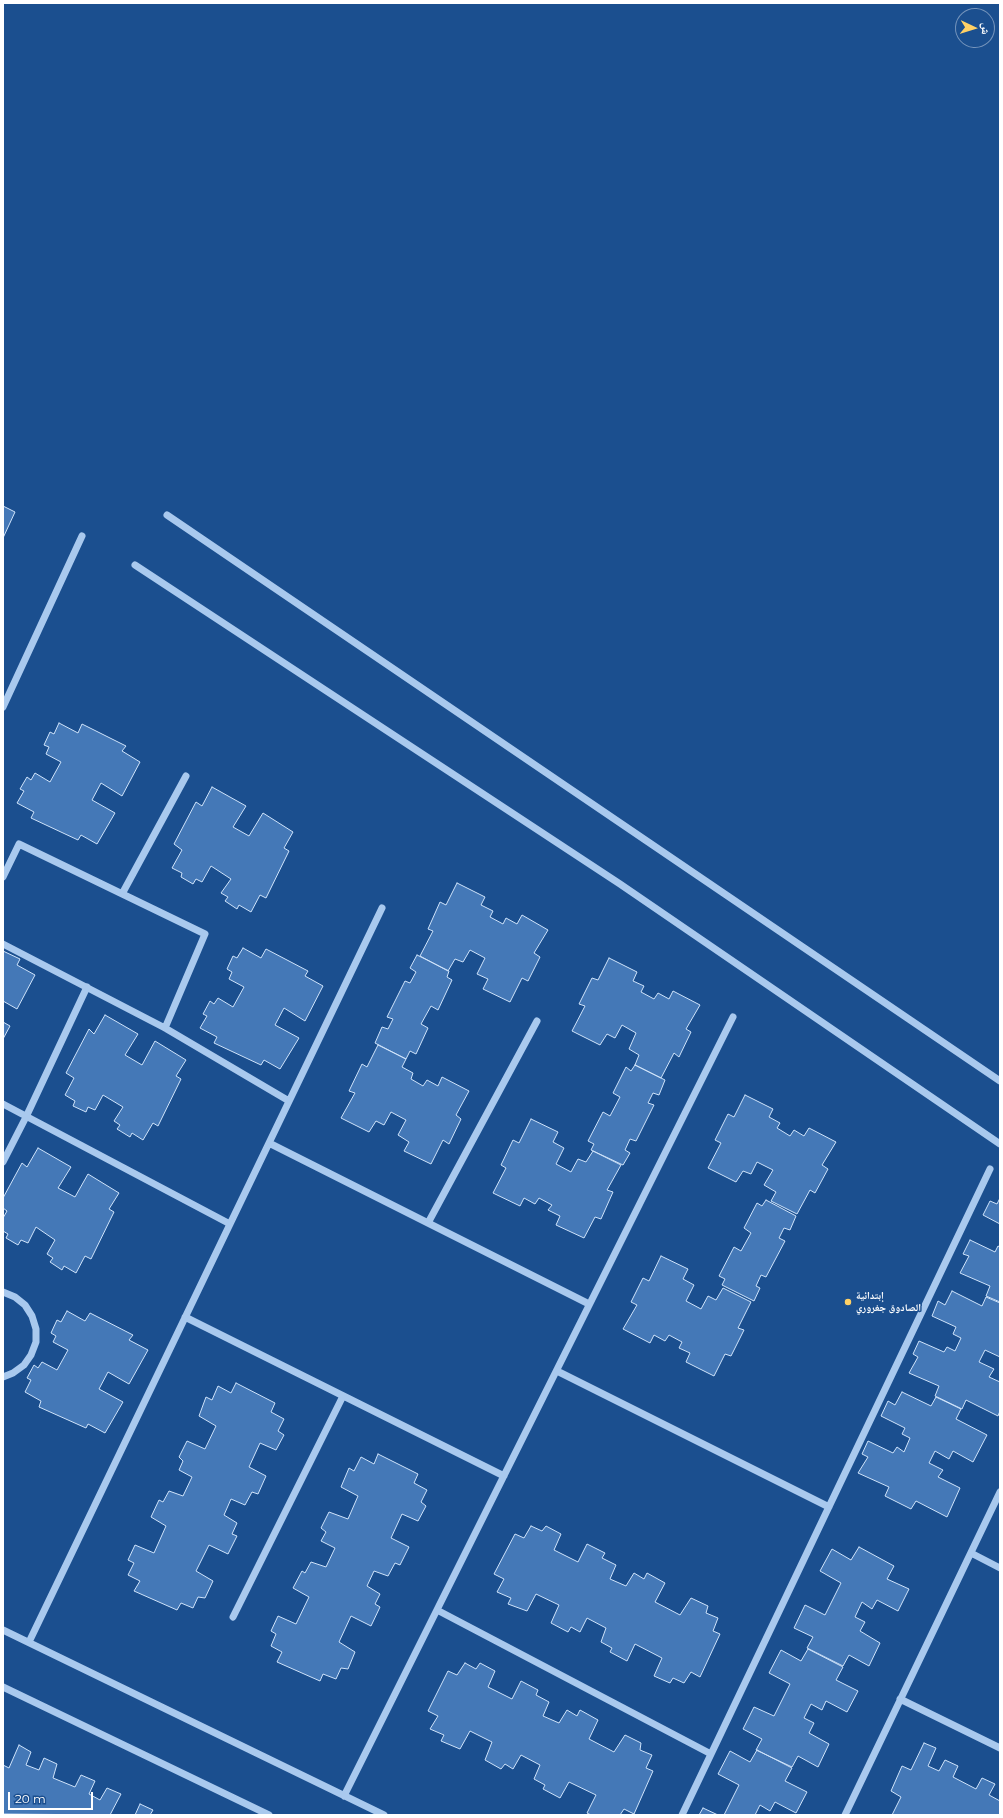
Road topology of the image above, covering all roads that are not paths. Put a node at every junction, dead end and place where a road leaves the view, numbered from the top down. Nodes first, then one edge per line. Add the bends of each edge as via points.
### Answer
1 (167, 515) dead end
2 (82, 536) dead end
3 (135, 566) dead end
4 (3, 707) edge
5 (186, 776) dead end
6 (3, 877) edge
7 (122, 894) junction
8 (382, 908) dead end
9 (3, 944) edge
10 (87, 987) junction
11 (733, 1017) dead end
12 (537, 1021) dead end
13 (165, 1028) junction
14 (1000, 1081) edge
15 (289, 1101) junction
16 (3, 1104) edge
17 (26, 1117) junction
18 (269, 1143) junction
19 (1000, 1144) edge
20 (3, 1162) edge
21 (990, 1169) dead end
22 (428, 1223) junction
23 (230, 1224) junction
24 (3, 1292) edge
25 (590, 1304) junction
26 (185, 1317) junction
27 (557, 1370) junction
28 (3, 1377) edge
29 (343, 1396) junction
30 (504, 1476) junction
31 (1000, 1492) edge
32 (829, 1507) junction
33 (971, 1552) junction
34 (1000, 1568) edge
35 (437, 1610) junction
36 (233, 1617) dead end
37 (3, 1630) edge
38 (29, 1642) junction
39 (3, 1687) edge
40 (900, 1699) junction
41 (1000, 1748) edge
42 (711, 1754) junction
43 (344, 1796) junction
44 (270, 1815) edge
45 (384, 1815) edge
46 (682, 1815) edge
47 (845, 1815) edge

1 - 14 street
2 - 4 street
3 - 19 street via 620,884
5 - 7 street
6 - 7 street via 19,844
7 - 13 street via 205,934
8 - 15 street
9 - 10 street
10 - 13 street
10 - 17 street
11 - 25 street
12 - 22 street
13 - 15 street
15 - 18 street
16 - 17 street
17 - 20 street
17 - 23 street
18 - 22 street
18 - 23 street
21 - 32 street
22 - 25 street
23 - 26 street
24 - 28 street via 25,1305 36,1329 36,1342 31,1355 24,1365
25 - 27 street
26 - 29 street
26 - 38 street
27 - 30 street
27 - 32 street
29 - 30 street
29 - 36 street
30 - 35 street
31 - 33 street
32 - 42 street
33 - 34 street
33 - 40 street
35 - 42 street
35 - 43 street
37 - 38 street
38 - 43 street
39 - 44 street
40 - 41 street
40 - 47 street
42 - 46 street
43 - 45 street

